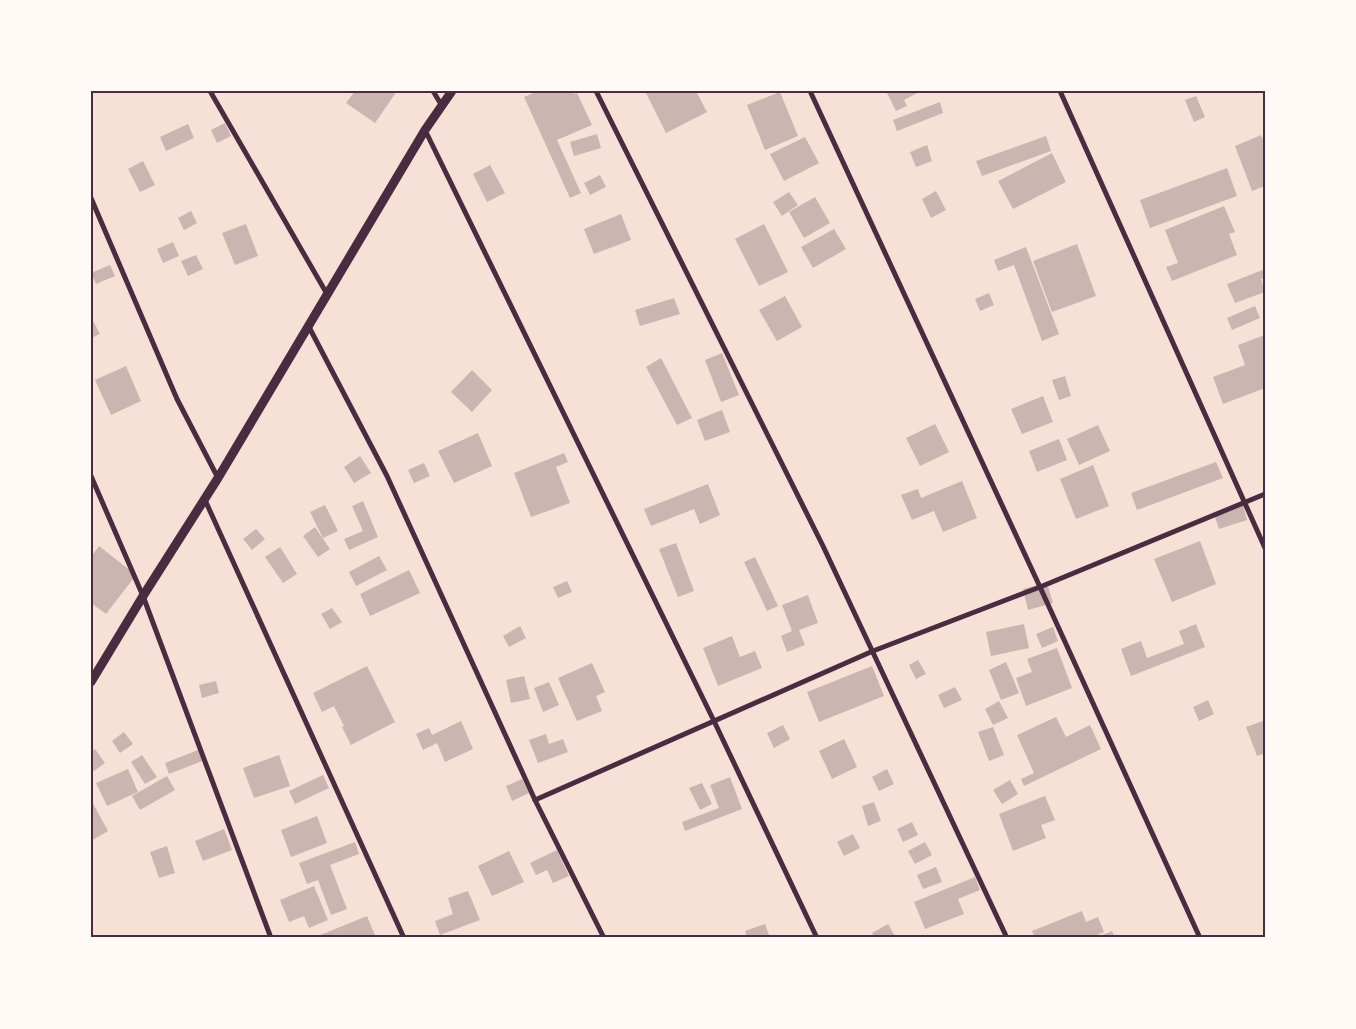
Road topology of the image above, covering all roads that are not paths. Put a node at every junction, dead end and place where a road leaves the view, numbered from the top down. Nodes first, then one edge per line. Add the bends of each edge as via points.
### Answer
1 (210, 91) edge
2 (434, 91) edge
3 (452, 91) edge
4 (596, 91) edge
5 (810, 91) edge
6 (1060, 91) edge
7 (443, 106) junction
8 (425, 130) junction
9 (91, 198) edge
10 (327, 294) junction
11 (310, 327) junction
12 (91, 476) edge
13 (218, 478) junction
14 (1265, 494) edge
15 (204, 500) junction
16 (1244, 502) junction
17 (1265, 548) edge
18 (1040, 587) junction
19 (143, 596) junction
20 (873, 650) junction
21 (91, 682) edge
22 (714, 721) junction
23 (535, 800) junction
24 (271, 938) edge
25 (404, 938) edge
26 (604, 938) edge
27 (817, 938) edge
28 (1007, 938) edge
29 (1200, 938) edge

1 - 10 street
2 - 7 street
3 - 7 street
4 - 20 street
5 - 18 street
6 - 16 street
7 - 8 street
8 - 10 street
8 - 22 street
9 - 13 street via 177,399
10 - 11 street
11 - 13 street
11 - 23 street via 387,476
12 - 19 street
13 - 15 street
14 - 16 street
15 - 19 street
15 - 25 street
16 - 17 street
16 - 18 street
18 - 20 street
18 - 29 street
19 - 21 street
19 - 24 street
20 - 22 street
20 - 28 street
22 - 23 street
22 - 27 street
23 - 26 street

